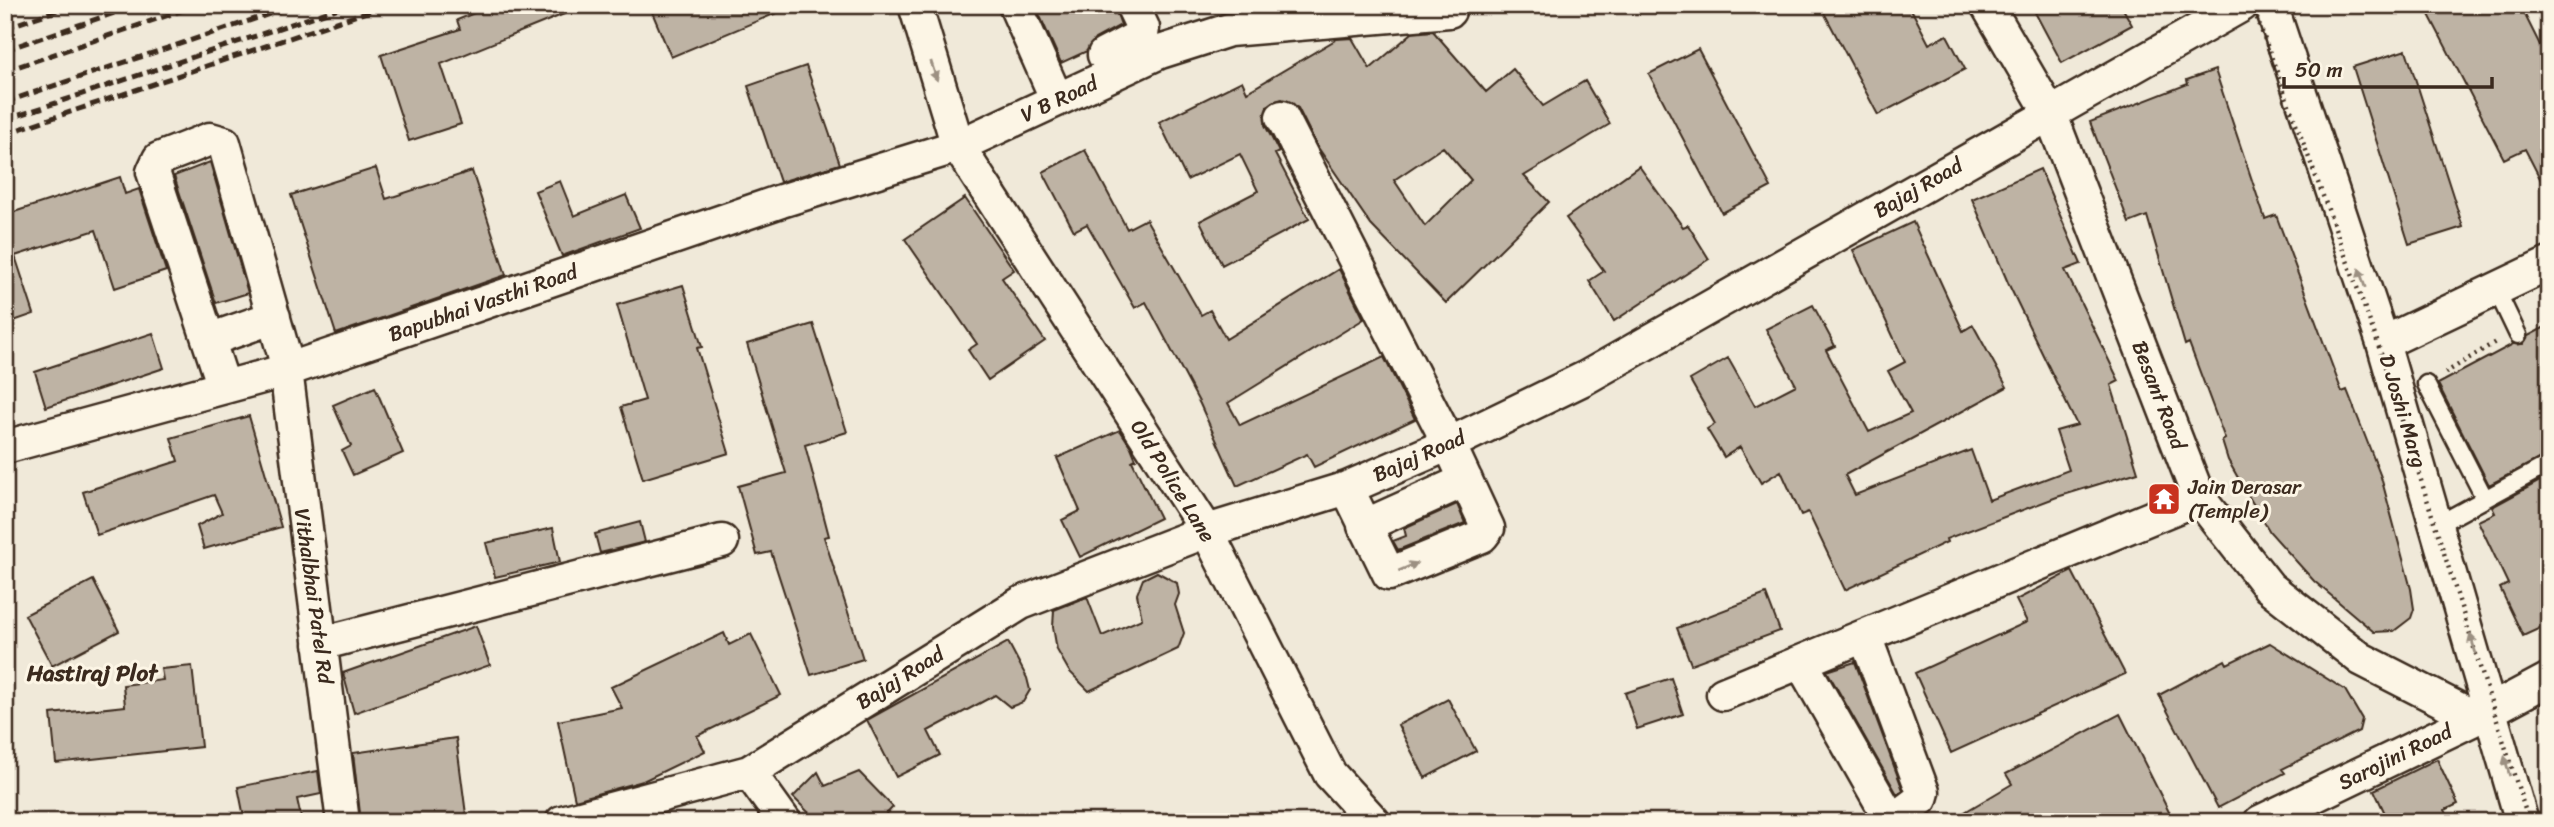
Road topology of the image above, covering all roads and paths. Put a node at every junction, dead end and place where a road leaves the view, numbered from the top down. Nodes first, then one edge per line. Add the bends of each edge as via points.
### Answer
1 (915, 5) edge
2 (1015, 5) edge
3 (1132, 5) edge
4 (1987, 5) edge
5 (2242, 5) edge
6 (2252, 5) edge
7 (2270, 5) edge
8 (1449, 11) dead end
9 (1053, 91) junction
10 (2050, 113) junction
11 (1282, 117) dead end
12 (958, 146) junction
13 (2549, 264) edge
14 (2496, 289) junction
15 (274, 317) junction
16 (2517, 332) joint
17 (209, 340) junction
18 (2383, 343) junction
19 (284, 371) junction
20 (225, 387) junction
21 (2418, 389) junction
22 (1449, 444) junction
23 (5, 447) edge
24 (2549, 464) edge
25 (1466, 480) junction
26 (1347, 488) junction
27 (2199, 498) junction
28 (2485, 499) junction
29 (2437, 525) junction
30 (1364, 526) junction
31 (1207, 531) junction
32 (722, 541) dead end
33 (1866, 639) junction
34 (320, 644) junction
35 (1803, 666) junction
36 (2549, 679) edge
37 (1723, 694) dead end
38 (2484, 714) junction
39 (749, 772) junction
40 (343, 822) edge
41 (562, 822) edge
42 (785, 822) edge
43 (1374, 822) edge
44 (2260, 822) edge
45 (2522, 822) edge
46 (2529, 822) edge

1 -> 12 street, Old Police Lane
2 - 9 street
3 - 9 street via 1143,28 1140,37
4 - 10 street, Besant Road
5 - 10 street, Bajaj Road
6 - 46 path, bridge via 2376,341
18 -> 7 street, D Joshi Marg
8 - 9 street, V B Road via 1229,30
9 - 12 street, V B Road
10 - 22 street, Bajaj Road via 1585,379
10 - 27 street, Besant Road
11 - 22 street
12 - 19 street, Bapubhai Vasthi Road via 781,201
12 - 31 street, Old Police Lane
13 - 14 street
14 - 16 lane
14 - 18 street
15 - 17 street
15 - 17 street, Vithalbhai Patel Rd via 224,143 211,139 159,159 153,172
15 - 19 street, Vithalbhai Patel Rd
16 - 21 path
17 - 20 street
18 - 21 street, D Joshi Marg
19 - 20 street, Bapubhai Vasthi Road
19 - 34 street, Vithalbhai Patel Rd
20 - 23 street, Bapubhai Vasthi Road
21 - 28 lane
21 - 29 street, D Joshi Marg
22 - 25 street
22 - 26 street, Bajaj Road
24 - 28 lane
25 - 30 street
30 -> 25 street via 1389,574 1482,536 1488,528
26 - 30 street
26 - 31 street, Bajaj Road
27 - 33 street
27 - 38 street, Besant Road via 2269,587 2361,659
28 - 29 lane
38 -> 29 street, D Joshi Marg
31 - 39 street, Bajaj Road via 1021,603
31 - 43 street, Old Police Lane via 1330,774
32 - 34 street
33 - 35 street
33 - 35 street via 1923,792 1921,799 1897,817 1887,813
34 - 40 street, Vithalbhai Patel Rd
35 - 37 street
36 - 38 street, Sarojini Road
38 - 44 street, Sarojini Road
45 -> 38 street, D Joshi Marg
39 - 41 street, Bajaj Road
39 - 42 street

